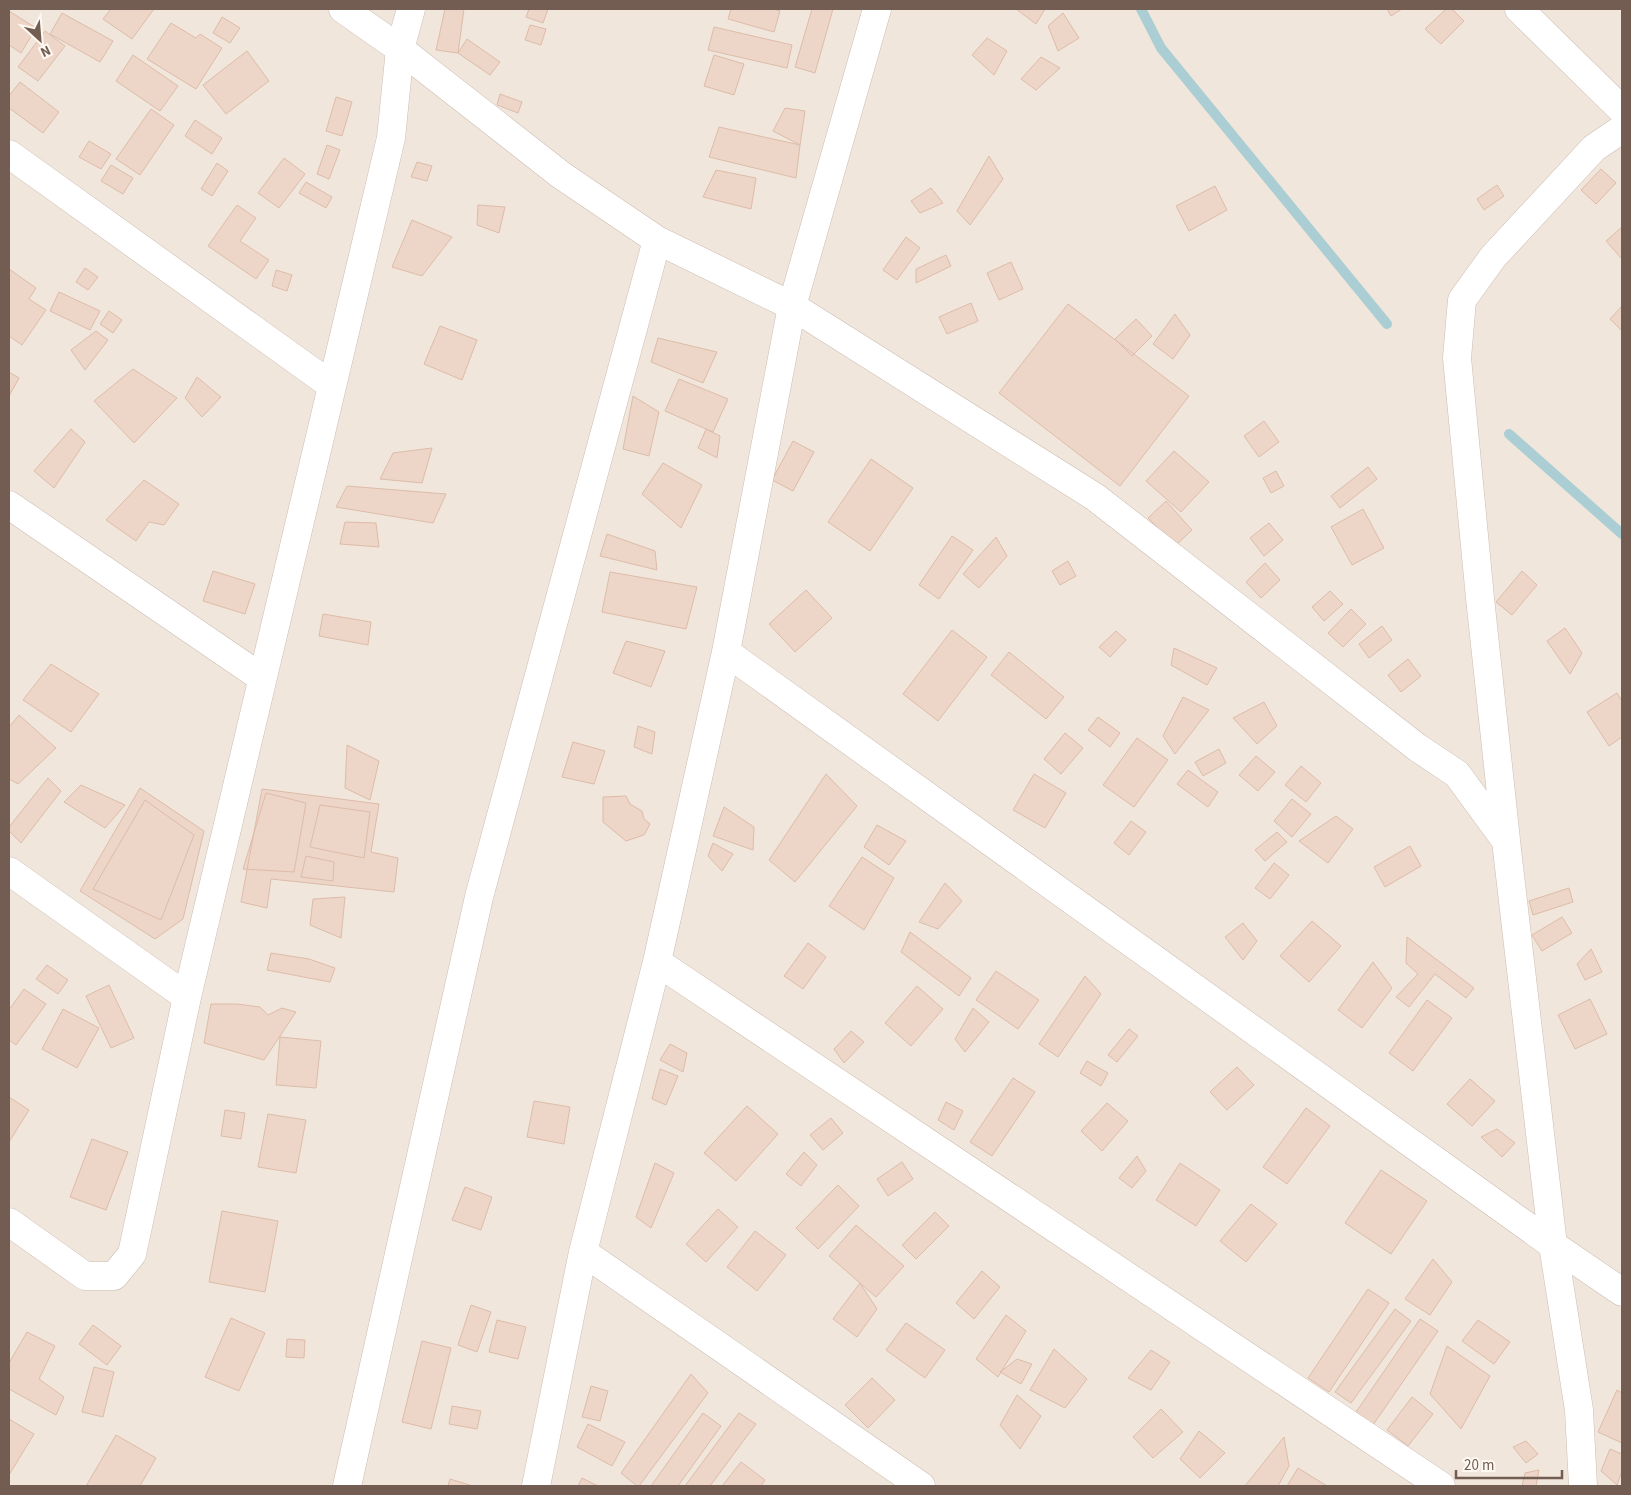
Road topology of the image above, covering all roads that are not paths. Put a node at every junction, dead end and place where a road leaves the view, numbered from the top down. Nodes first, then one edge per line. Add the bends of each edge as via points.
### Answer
1 (342, 9) edge
2 (411, 9) edge
3 (877, 9) edge
4 (1519, 9) edge
5 (400, 50) junction
6 (1622, 110) edge
7 (1622, 129) edge
8 (9, 154) edge
9 (657, 240) junction
10 (792, 306) junction
11 (331, 385) junction
12 (9, 505) edge
13 (726, 652) junction
14 (262, 678) junction
15 (1506, 841) junction
16 (9, 871) edge
17 (657, 962) junction
18 (187, 997) junction
19 (9, 1222) edge
20 (1553, 1245) junction
21 (583, 1252) junction
22 (1622, 1292) edge
23 (348, 1486) edge
24 (536, 1486) edge
25 (920, 1486) edge
26 (1441, 1486) edge
27 (1582, 1486) edge

1 - 5 street
2 - 5 street
3 - 10 street
4 - 6 street
5 - 9 street via 561,175
5 - 11 street via 391,138
7 - 15 street via 1594,148 1493,257 1462,300 1457,358
8 - 11 street
9 - 10 street
9 - 23 street via 479,897
10 - 13 street
10 - 15 street via 1095,497 1418,748 1457,774
11 - 14 street
12 - 14 street
13 - 17 street
13 - 20 street
14 - 18 street
15 - 20 street
16 - 18 street
17 - 21 street
17 - 26 street
18 - 19 street via 132,1254 114,1276 85,1276
20 - 22 street
20 - 27 street via 1579,1410
21 - 24 street
21 - 25 street

